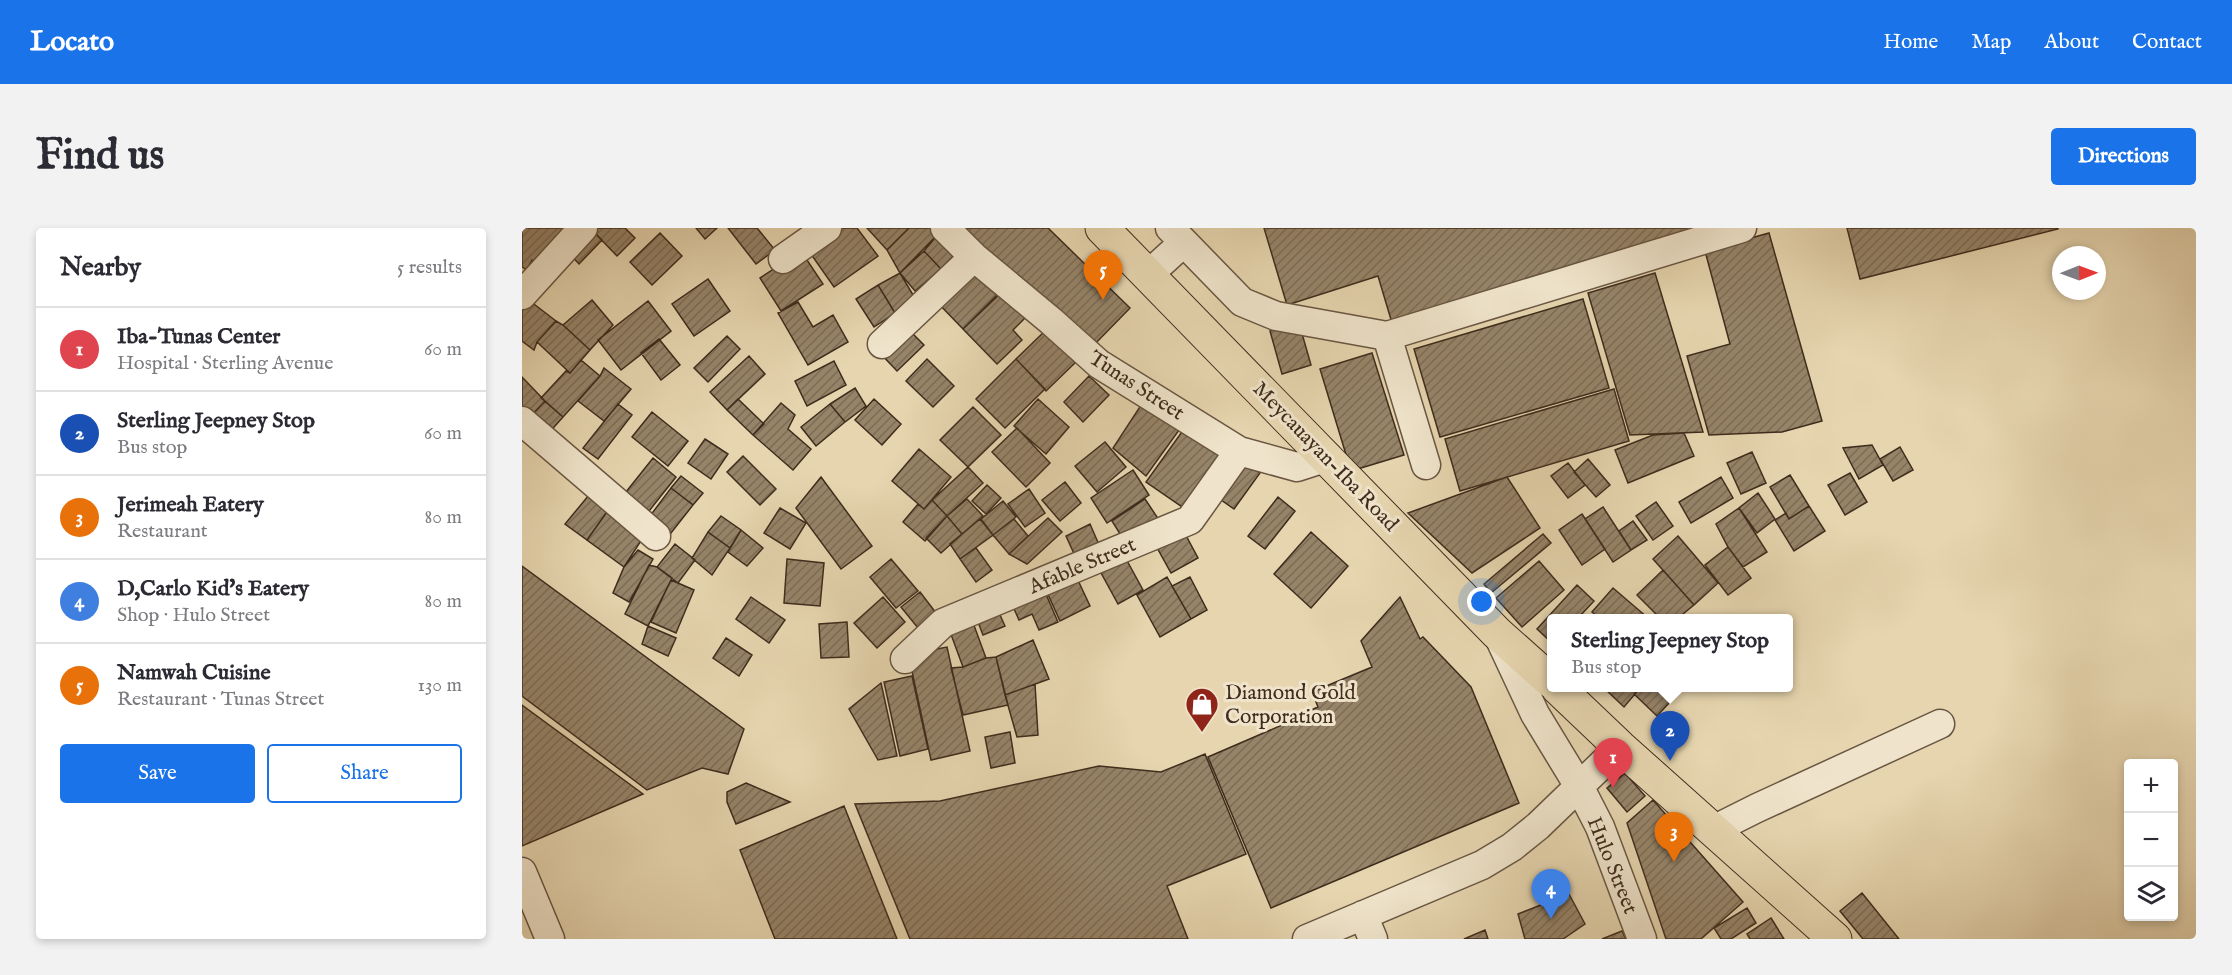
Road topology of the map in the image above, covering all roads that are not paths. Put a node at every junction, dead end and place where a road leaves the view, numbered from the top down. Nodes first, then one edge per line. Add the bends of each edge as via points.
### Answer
1 (583, 228) edge
2 (827, 228) edge
3 (945, 228) edge
4 (1102, 228) edge
5 (1742, 228) edge
6 (1177, 236) edge
7 (974, 257) junction
8 (783, 259) dead end
9 (1149, 274) junction
10 (522, 295) edge
11 (1387, 336) junction
12 (882, 344) dead end
13 (522, 421) edge
14 (1239, 451) junction
15 (1328, 457) junction
16 (1426, 465) dead end
17 (656, 536) dead end
18 (1497, 633) junction
19 (906, 659) dead end
20 (1547, 678) edge
21 (1563, 692) edge
22 (1940, 724) dead end
23 (1620, 747) junction
24 (1580, 788) junction
25 (1713, 830) junction
26 (522, 872) edge
27 (1368, 927) edge
28 (550, 939) edge
29 (1307, 939) edge
30 (1642, 939) edge
31 (1835, 939) edge

1 - 10 street
2 - 8 street
3 - 7 street, Tunas Street
4 - 9 main road, Meycauayan-Iba Road
5 - 11 street
6 - 9 street
6 - 11 street via 1242,302 1276,316
7 - 12 street
7 - 14 street, Tunas Street via 1099,364
9 - 15 main road, Meycauayan-Iba Road
11 - 16 street
13 - 17 street
14 - 15 street, Tunas Street via 1297,467
14 - 19 street, Afable Street via 1190,520 943,623
15 - 18 main road, Meycauayan-Iba Road
18 - 20 main road, Meycauayan-Iba Road
18 - 24 street, Hulo Street via 1535,714
21 - 23 main road
22 - 25 street
23 - 24 street
23 - 25 main road
24 - 27 street via 1512,847
24 - 30 street, Hulo Street via 1621,878
25 - 31 main road
26 - 28 street
27 - 29 street

